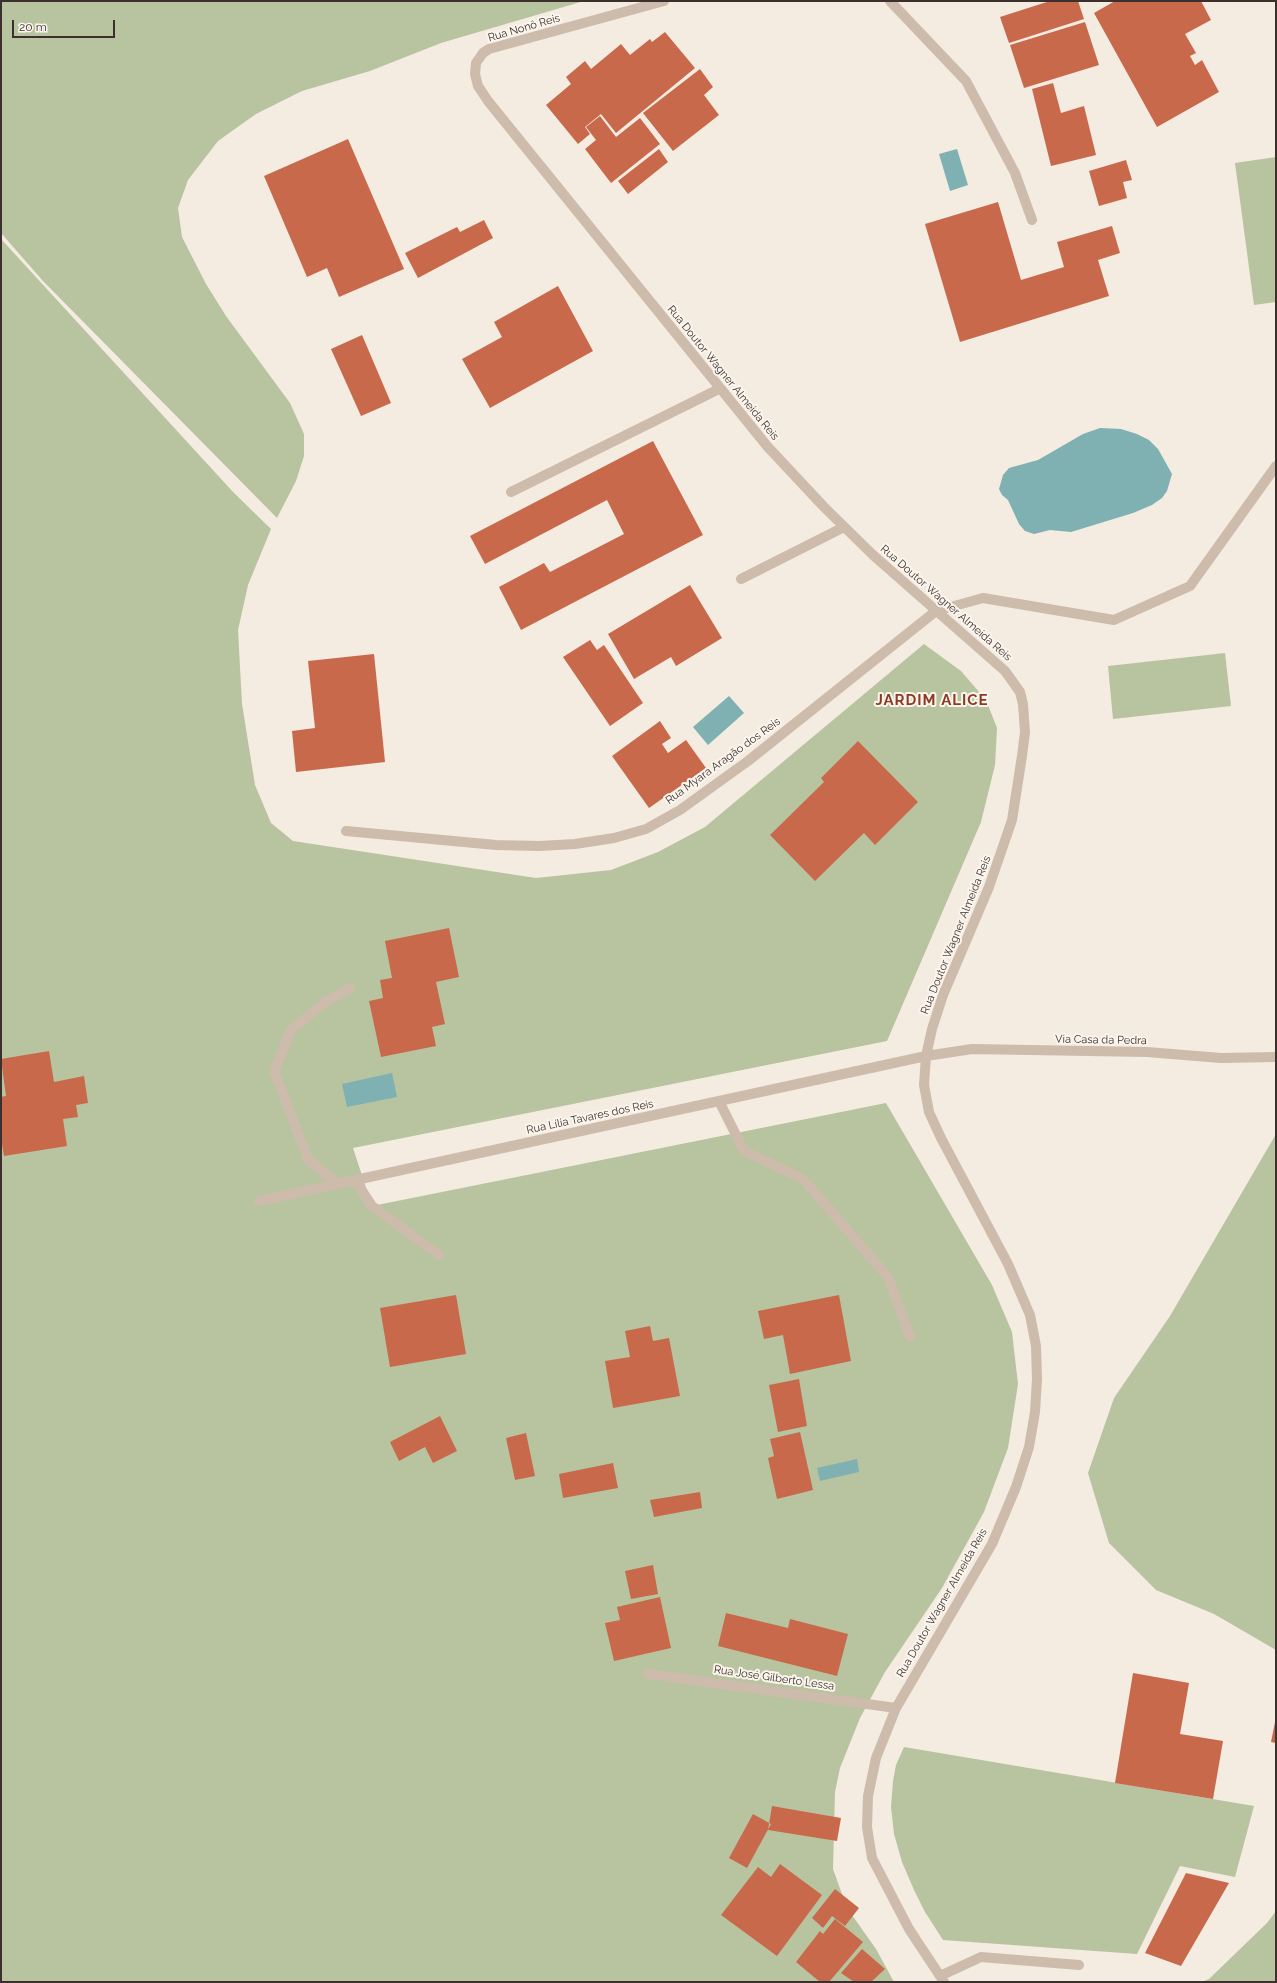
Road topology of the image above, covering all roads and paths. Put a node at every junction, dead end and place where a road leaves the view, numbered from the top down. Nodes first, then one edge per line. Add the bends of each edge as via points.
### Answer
1 (664, 1) edge
2 (890, 1) edge
3 (545, 171) joint
4 (1032, 220) dead end
5 (719, 389) junction
6 (1276, 466) edge
7 (511, 492) dead end
8 (844, 527) junction
9 (741, 579) dead end
10 (936, 611) junction
11 (346, 831) dead end
12 (350, 988) dead end
13 (926, 1056) junction
14 (1276, 1057) edge
15 (719, 1101) junction
16 (355, 1180) junction
17 (338, 1184) junction
18 (259, 1201) dead end
19 (439, 1255) dead end
20 (910, 1337) dead end
21 (648, 1674) dead end
22 (896, 1708) junction
23 (1079, 1965) dead end
24 (942, 1979) edge

1 - 3 street, Rua Nonô Reis via 498,46 479,58 474,68 478,86
2 - 4 street via 966,81 1015,173
3 - 5 street, Rua Doutor Wagner Almeida Reis
5 - 7 street
5 - 8 street, Rua Doutor Wagner Almeida Reis via 767,446
6 - 10 street via 1190,586 1114,620 983,598
8 - 9 street
8 - 10 street, Rua Doutor Wagner Almeida Reis
10 - 11 street, Rua Myara Aragão dos Reis via 742,765 680,810 646,829 614,838 539,846 496,845
10 - 13 street, Rua Doutor Wagner Almeida Reis via 994,660 1014,681 1023,704 1025,732 1012,820 989,886 944,995
12 - 17 street via 324,1003 291,1030 274,1071 308,1159
13 - 14 street, Via Casa da Pedra via 972,1049 1018,1049 1147,1052 1221,1058
13 - 15 street, Rua Lília Tavares dos Reis
13 - 22 street, Rua Doutor Wagner Almeida Reis via 924,1085 929,1112 1030,1315 1036,1346 1037,1379 1029,1447 1016,1487 992,1544
15 - 16 street, Rua Lília Tavares dos Reis
15 - 20 street via 744,1151 803,1179 888,1277
16 - 17 street, Rua Lília Tavares dos Reis
16 - 19 street via 372,1206
17 - 18 street, Rua Lília Tavares dos Reis
21 - 22 street, Rua José Gilberto Lessa
22 - 24 street, Rua Doutor Wagner Almeida Reis via 876,1758 868,1796 867,1827 872,1858 909,1929
23 - 24 street via 981,1957

